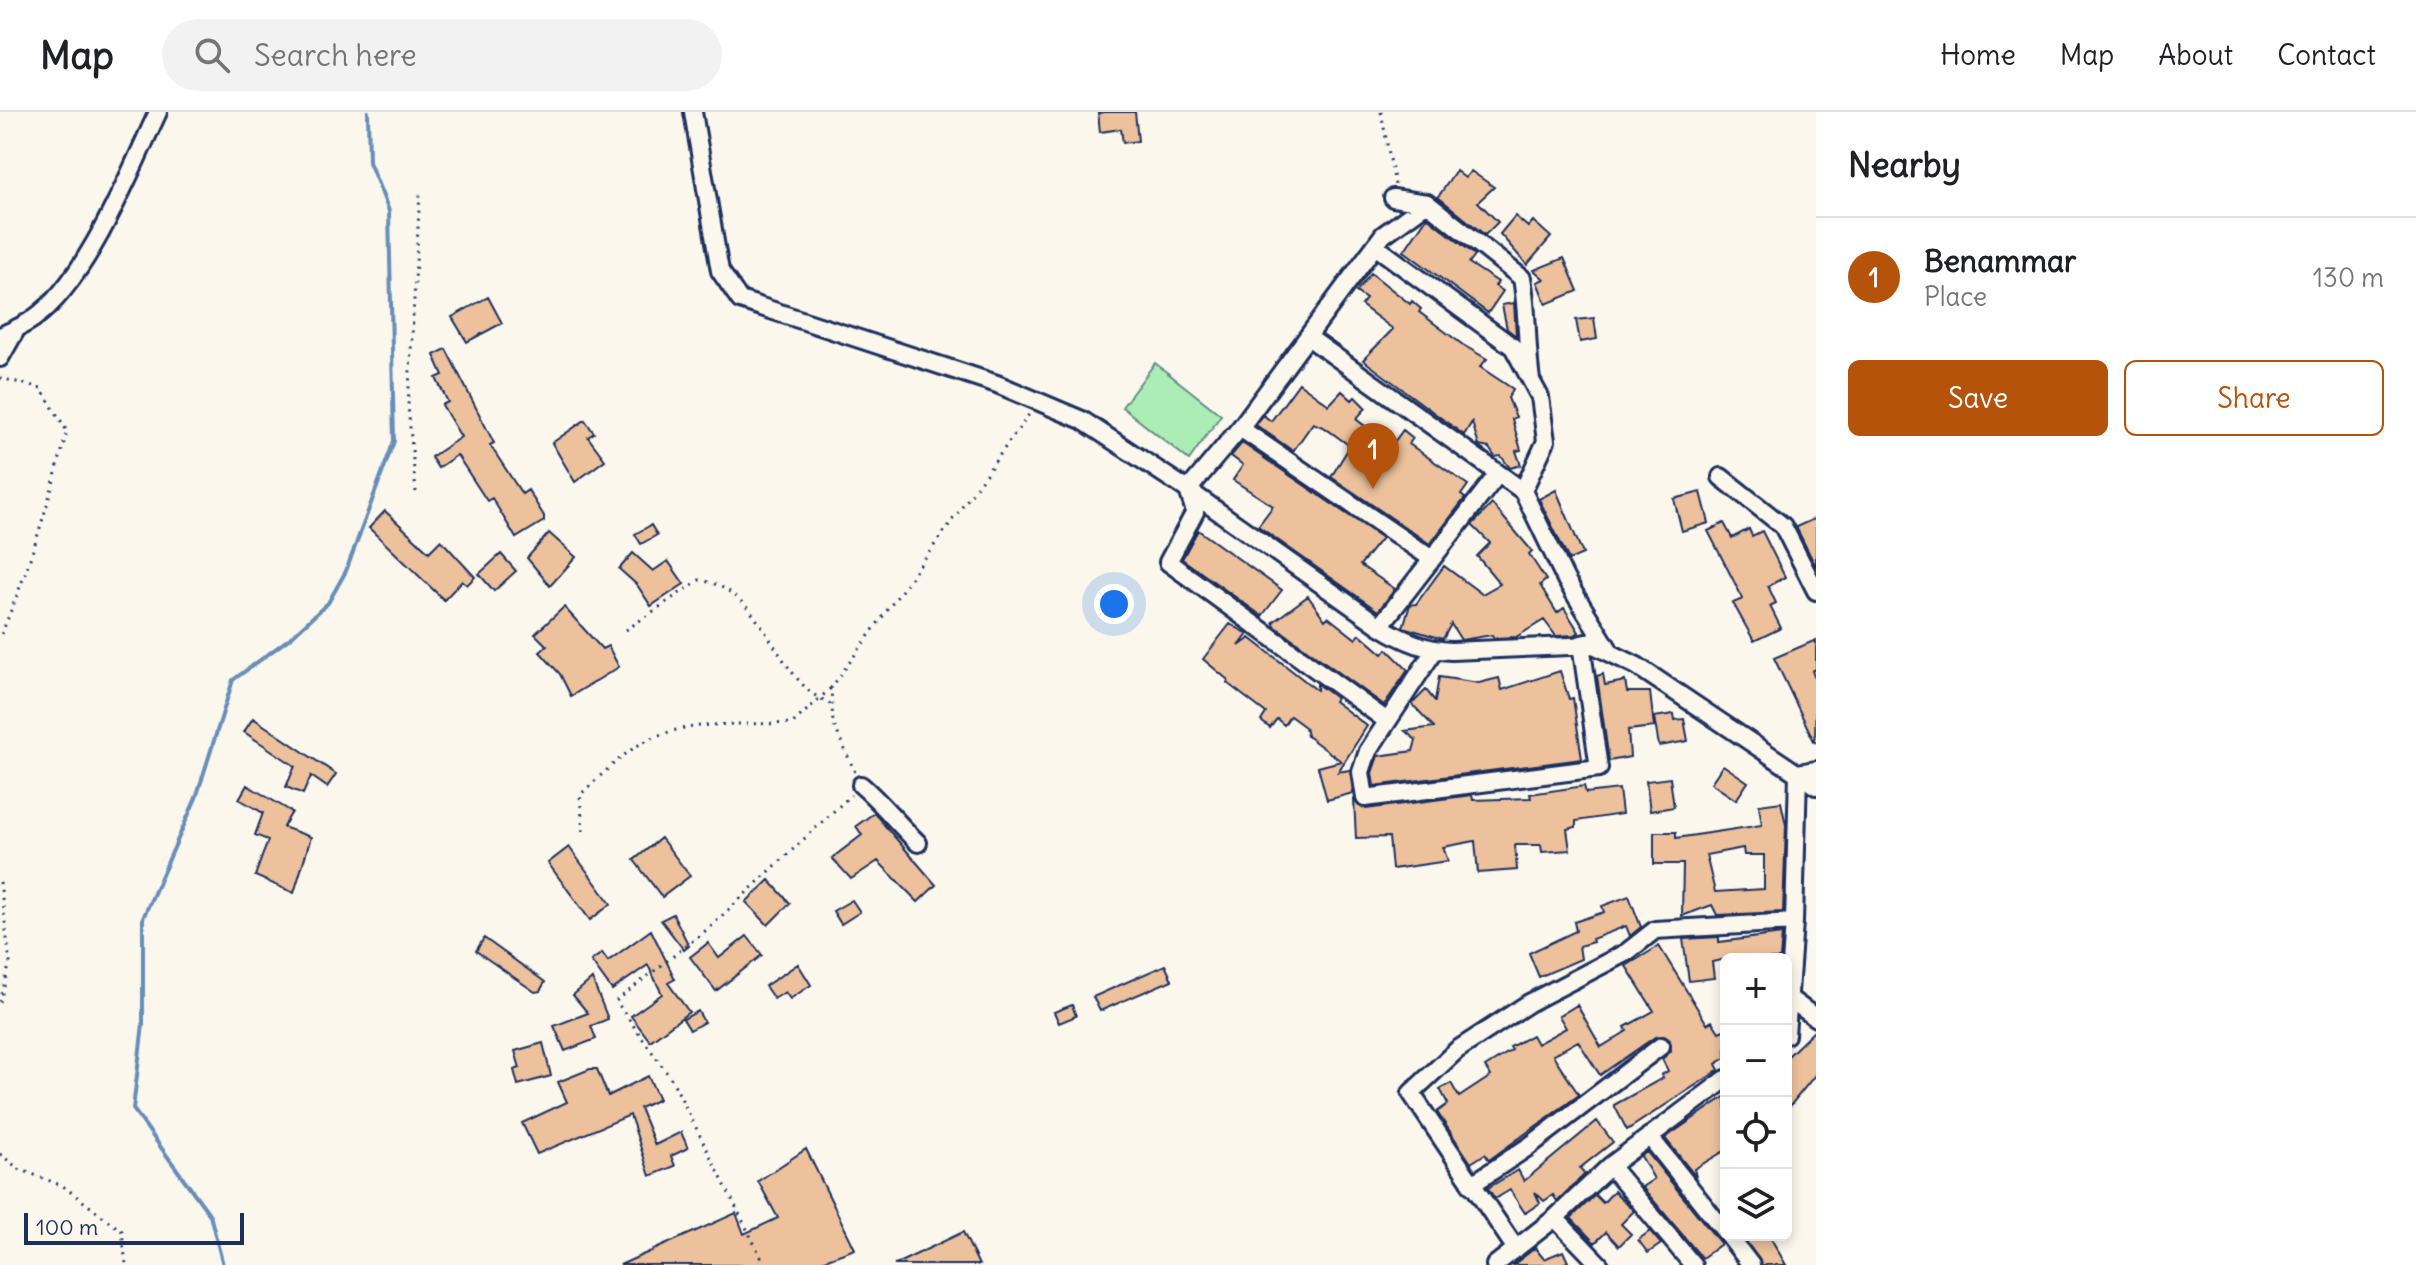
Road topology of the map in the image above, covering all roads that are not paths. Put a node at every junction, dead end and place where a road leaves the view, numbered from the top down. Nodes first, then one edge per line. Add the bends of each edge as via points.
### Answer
1 (158, 112) edge
2 (693, 112) edge
3 (1393, 198) road end
4 (1427, 203) junction
5 (1375, 246) junction
6 (18, 327) junction
7 (0, 336) edge
8 (1308, 337) junction
9 (0, 358) edge
10 (1531, 380) junction
11 (1240, 428) junction
12 (1498, 474) junction
13 (1721, 477) dead end
14 (1188, 490) junction
15 (1523, 491) junction
16 (1432, 559) junction
17 (1816, 591) edge
18 (1380, 626) junction
19 (1600, 640) junction
20 (1581, 644) junction
21 (1434, 651) junction
22 (1612, 654) junction
23 (1387, 721) junction
24 (1816, 770) edge
25 (1798, 773) junction
26 (861, 785) road end
27 (1816, 786) edge
28 (918, 843) dead end
29 (1794, 922) junction
30 (1792, 960) edge
31 (1792, 1000) edge
32 (1816, 1018) edge
33 (1661, 1046) dead end
34 (1720, 1083) edge
35 (1649, 1136) junction
36 (1610, 1166) junction
37 (1471, 1185) junction
38 (1555, 1218) junction
39 (1720, 1225) edge
40 (1732, 1241) edge
41 (1516, 1249) junction
42 (1495, 1265) edge
43 (1600, 1265) edge
44 (1693, 1265) edge
45 (1751, 1265) edge

1 - 6 street via 77,270 57,297
2 - 14 street via 720,271 740,300 983,379 1082,420
3 - 4 street
4 - 5 street
4 - 10 street via 1522,278
5 - 8 street
5 - 10 street via 1513,347
6 - 7 street
6 - 9 street
8 - 11 street
8 - 12 street
10 - 15 street via 1540,397 1546,441
11 - 14 street
11 - 16 street
12 - 15 street
12 - 16 street
13 - 17 street via 1783,526
14 - 18 street
14 - 23 street via 1195,512 1168,562
15 - 19 street
16 - 18 street
18 - 21 street
19 - 20 street
19 - 22 street
20 - 21 street
20 - 22 street
20 - 23 street via 1599,768 1365,798 1361,772
21 - 23 street
22 - 25 street
24 - 25 street
25 - 27 street
25 - 29 street
26 - 28 street
29 - 30 street
29 - 37 street via 1655,930 1627,952 1529,1003 1457,1050 1411,1093
31 - 32 street
33 - 37 street
34 - 35 street
35 - 36 street
35 - 39 street
36 - 38 street
36 - 44 street
37 - 41 street
38 - 41 street
38 - 43 street
40 - 45 street
41 - 42 street

